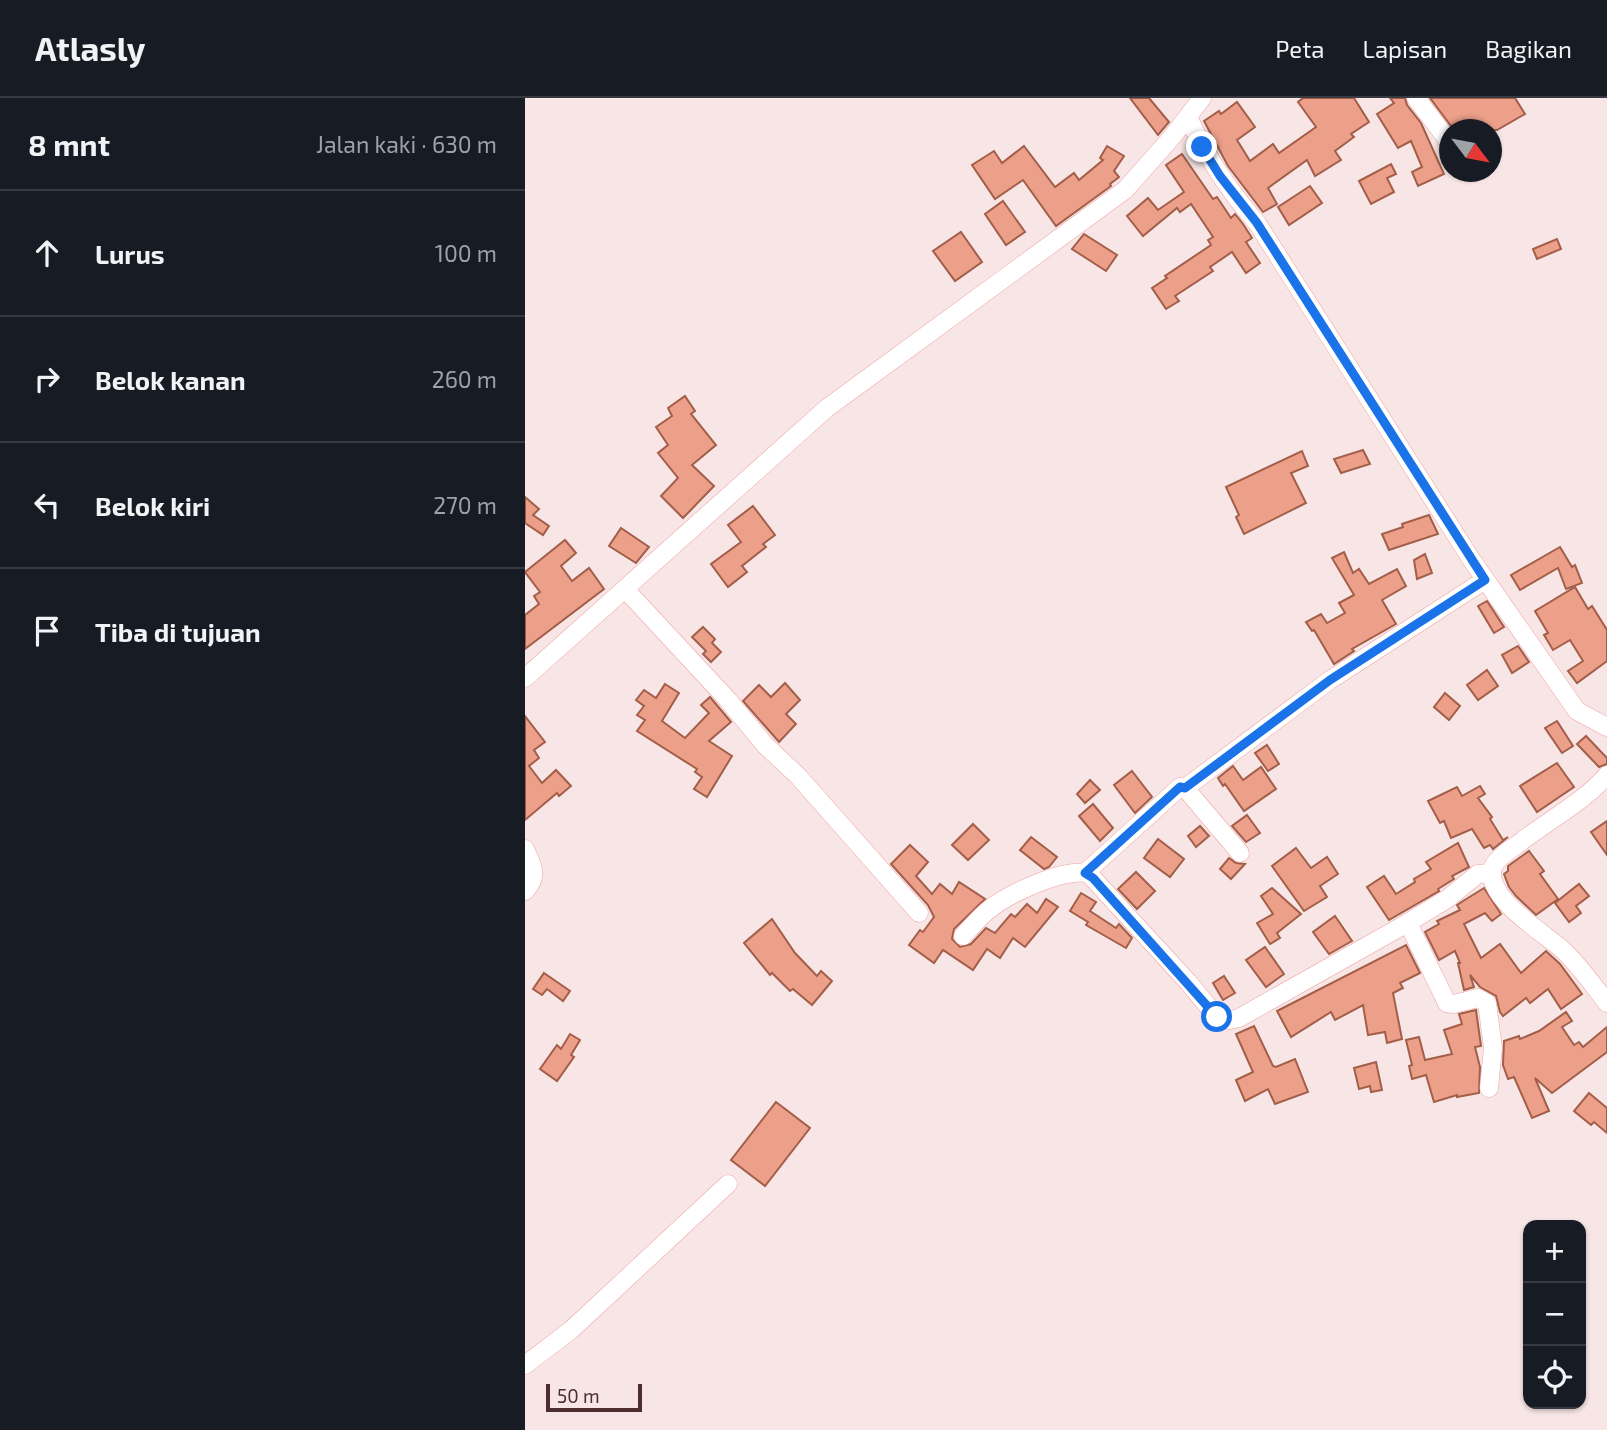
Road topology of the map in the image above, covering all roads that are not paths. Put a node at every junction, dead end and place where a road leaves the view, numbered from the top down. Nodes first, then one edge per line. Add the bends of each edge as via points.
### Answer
1 (1202, 98) edge
2 (1416, 98) edge
3 (1188, 117) junction
4 (1439, 128) edge
5 (1485, 580) junction
6 (625, 589) junction
7 (525, 678) edge
8 (1607, 727) edge
9 (1607, 775) edge
10 (1185, 788) junction
11 (525, 849) edge
12 (1240, 853) dead end
13 (1085, 873) junction
14 (1492, 873) junction
15 (525, 891) edge
16 (919, 914) dead end
17 (1408, 923) junction
18 (963, 936) dead end
19 (1607, 1003) edge
20 (1489, 1088) dead end
21 (728, 1184) dead end
22 (525, 1365) edge

1 - 3 street
2 - 4 street
3 - 5 street via 1214,166 1257,223
3 - 6 street via 1125,190 827,408
5 - 8 street via 1577,711
5 - 10 street via 1330,680
6 - 7 street
6 - 16 street
9 - 14 street via 1595,790 1505,853
10 - 12 street
10 - 13 street via 1164,799
11 - 15 street via 535,870
13 - 17 street via 1222,1020 1239,1018
13 - 18 street via 1037,883 988,910
14 - 17 street via 1478,874
14 - 19 street via 1502,898 1562,950
17 - 20 street via 1447,1003 1478,998 1487,1003 1493,1048
21 - 22 street

